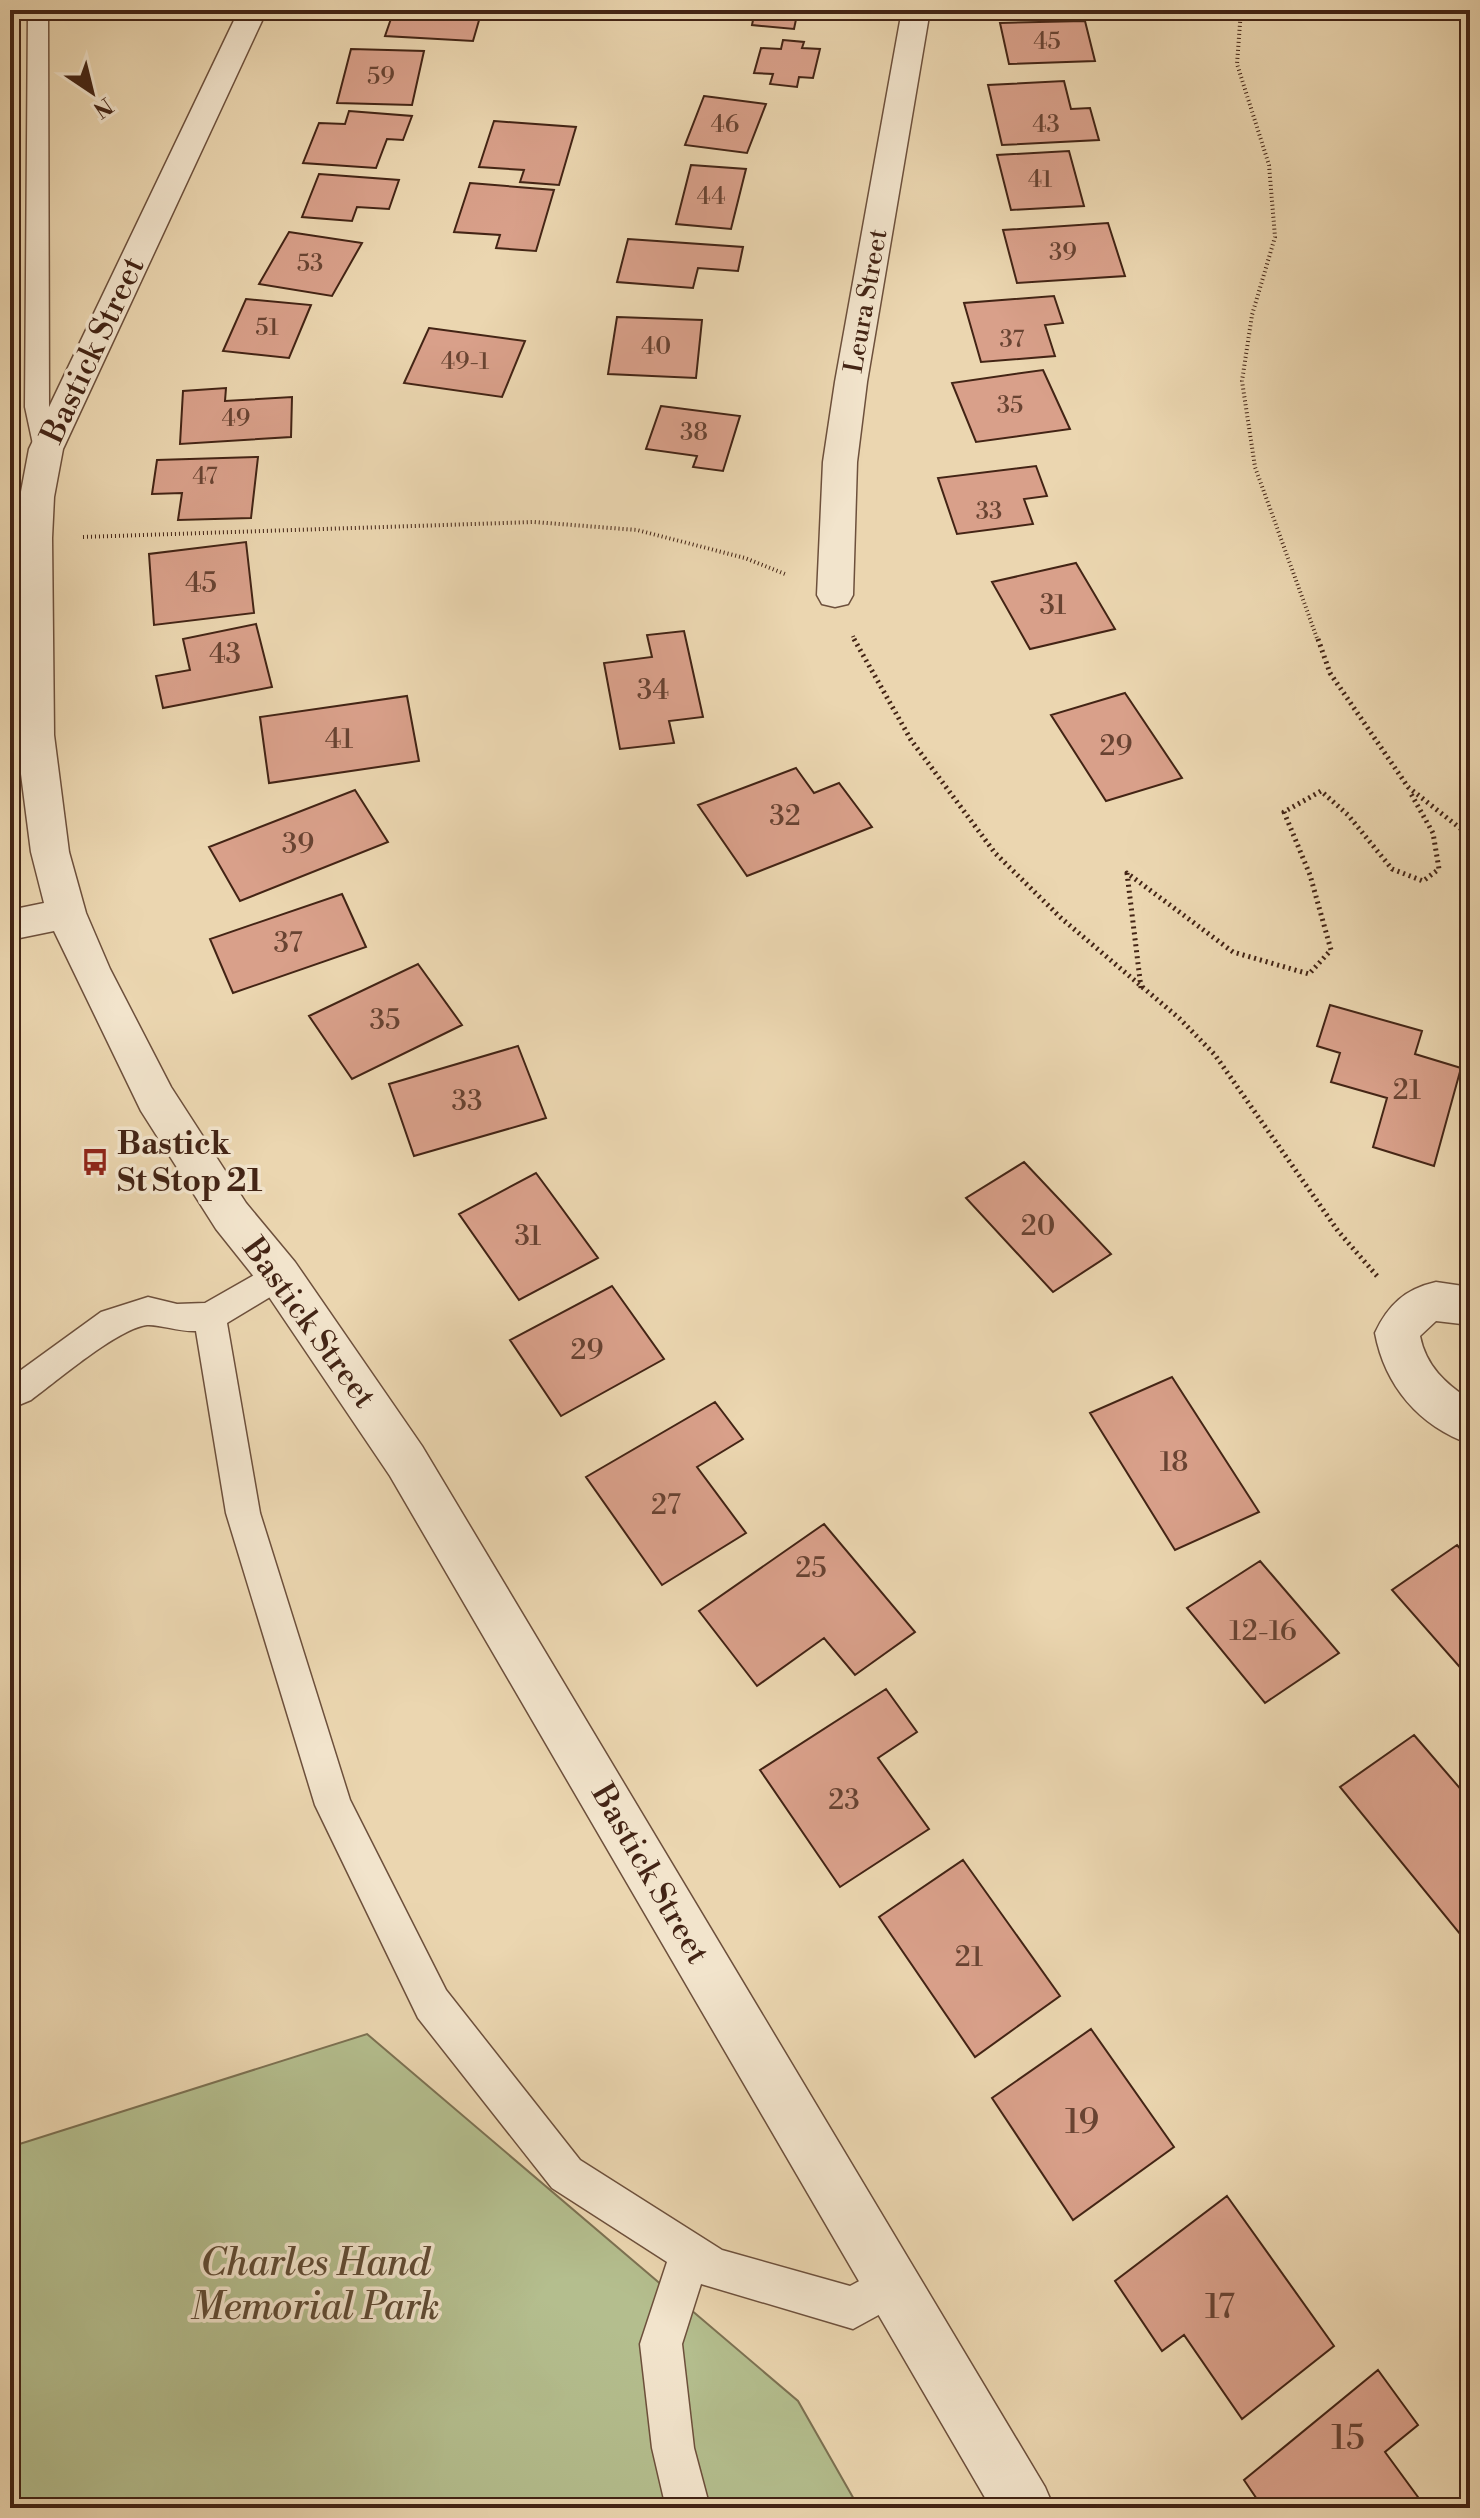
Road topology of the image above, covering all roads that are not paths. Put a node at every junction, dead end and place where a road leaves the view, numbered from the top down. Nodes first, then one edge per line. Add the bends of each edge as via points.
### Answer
1 (38, 10) edge
2 (253, 10) edge
3 (916, 10) edge
4 (46, 449) junction
5 (835, 595) road end
6 (66, 913) junction
7 (10, 925) edge
8 (279, 1275) junction
9 (1470, 1306) edge
10 (210, 1317) junction
11 (19, 1390) dead end
12 (1470, 1424) edge
13 (690, 2254) junction
14 (891, 2285) junction
15 (688, 2508) edge
16 (1024, 2508) edge

1 - 4 lane via 37,407
2 - 4 street, Bastick Street
3 - 5 street, Leura Street via 851,382 840,462
4 - 6 street, Bastick Street via 35,538 35,735 50,852
6 - 7 street
6 - 8 street, Bastick Street via 156,1099 231,1216
8 - 10 lane
8 - 14 street, Bastick Street via 406,1461
9 - 12 street via 1428,1302 1410,1313 1397,1333 1407,1371 1424,1393
10 - 11 lane via 177,1318 148,1311 113,1322
10 - 13 lane via 243,1513 333,1805 432,2004 566,2174
13 - 14 lane via 713,2268 853,2308
13 - 15 lane via 661,2344 673,2448
14 - 16 street, Bastick Street

